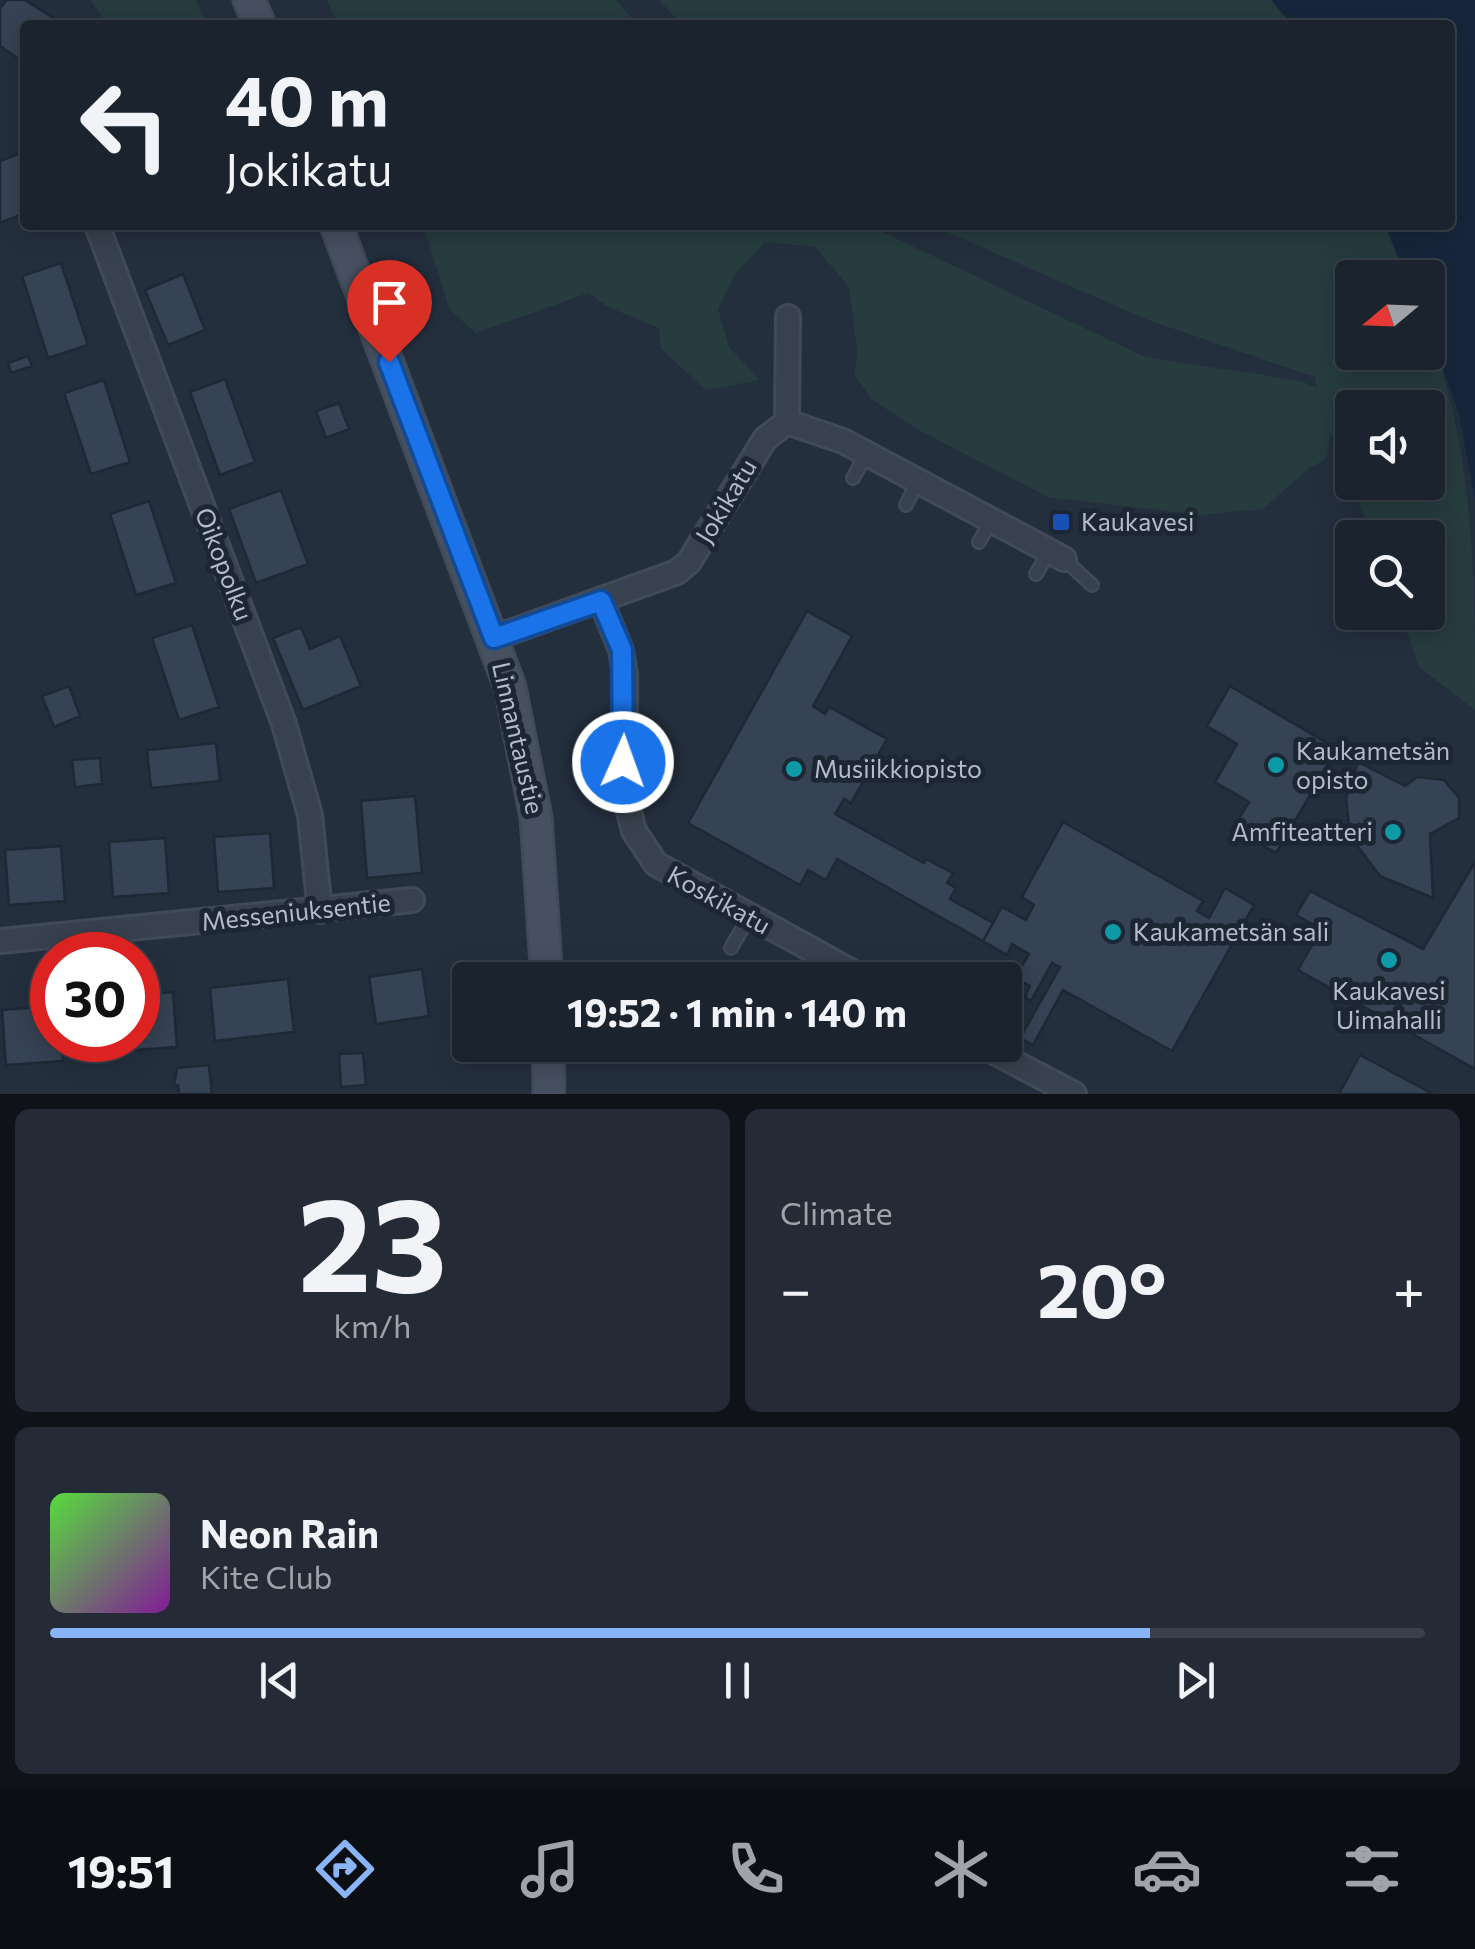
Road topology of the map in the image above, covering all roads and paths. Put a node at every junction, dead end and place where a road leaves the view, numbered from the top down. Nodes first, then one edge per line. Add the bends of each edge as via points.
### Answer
1 (99, 230) edge
2 (338, 230) edge
3 (788, 317) dead end
4 (787, 422) junction
5 (867, 454) junction
6 (853, 478) dead end
7 (918, 481) junction
8 (906, 505) dead end
9 (991, 521) junction
10 (979, 542) dead end
11 (1057, 556) junction
12 (1036, 574) dead end
13 (1092, 585) dead end
14 (601, 601) junction
15 (494, 638) junction
16 (412, 900) dead end
17 (320, 911) junction
18 (749, 917) junction
19 (0, 942) edge
20 (731, 948) dead end
21 (816, 953) junction
22 (546, 962) edge
23 (811, 962) edge
24 (833, 962) edge
25 (548, 1062) edge
26 (1013, 1062) edge
27 (548, 1094) edge
28 (1074, 1094) edge

1 - 17 street, Oikopolku via 284,724 310,816
2 - 15 street, Linnantaustie
3 - 4 street
4 - 5 street
4 - 14 street, Jokikatu via 765,438 689,562
5 - 6 lane
5 - 7 street
7 - 8 lane
7 - 9 street
9 - 10 lane
9 - 11 street
11 - 12 lane
11 - 13 lane
14 - 15 street, Jokikatu
14 - 18 street, Koskikatu via 622,650 625,796 634,831 656,864
15 - 22 street, Linnantaustie via 536,817
16 - 17 street, Messeniuksentie
17 - 19 street, Messeniuksentie
18 - 20 lane
18 - 21 street, Koskikatu
21 - 23 lane
21 - 24 street, Koskikatu
25 - 27 street
26 - 28 street

